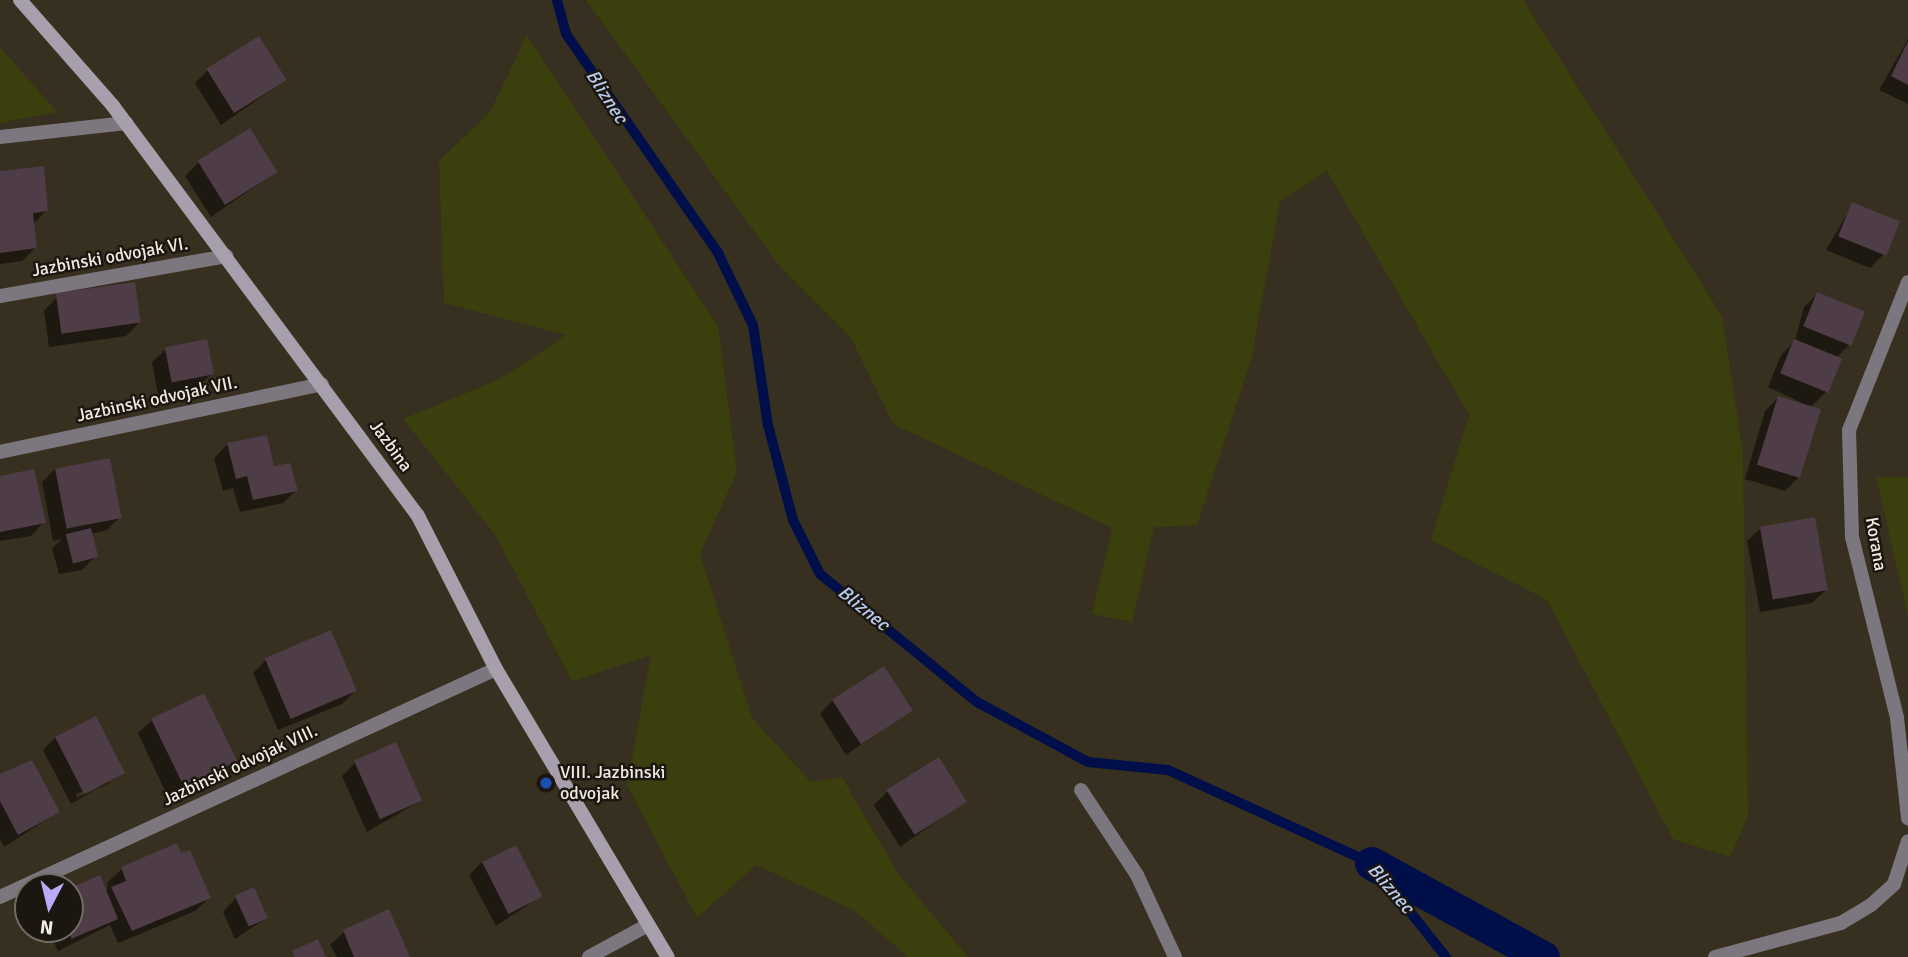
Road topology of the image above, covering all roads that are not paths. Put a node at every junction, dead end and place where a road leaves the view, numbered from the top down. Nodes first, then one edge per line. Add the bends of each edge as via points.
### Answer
1 (20, 0) edge
2 (126, 123) junction
3 (0, 137) edge
4 (227, 256) junction
5 (1908, 282) edge
6 (0, 296) edge
7 (322, 384) junction
8 (0, 452) edge
9 (496, 669) junction
10 (1081, 790) dead end
11 (1908, 818) edge
12 (1908, 841) edge
13 (0, 897) edge
14 (646, 926) junction
15 (589, 957) edge
16 (668, 957) edge
17 (1175, 957) edge
18 (1716, 957) edge

1 - 2 street, Jazbina
2 - 3 street
2 - 4 street, Jazbina
4 - 6 street, Jazbinski odvojak VI.
4 - 7 street, Jazbina
5 - 11 street, Korana via 1849,430 1852,537 1897,718
7 - 8 street, Jazbinski odvojak VII.
7 - 9 street, Jazbina via 418,516
9 - 13 street, Jazbinski odvojak VIII.
9 - 14 street, Jazbina
10 - 17 street via 1138,875
12 - 18 street via 1894,884 1871,905 1841,923
14 - 15 street
14 - 16 street, Jazbina

